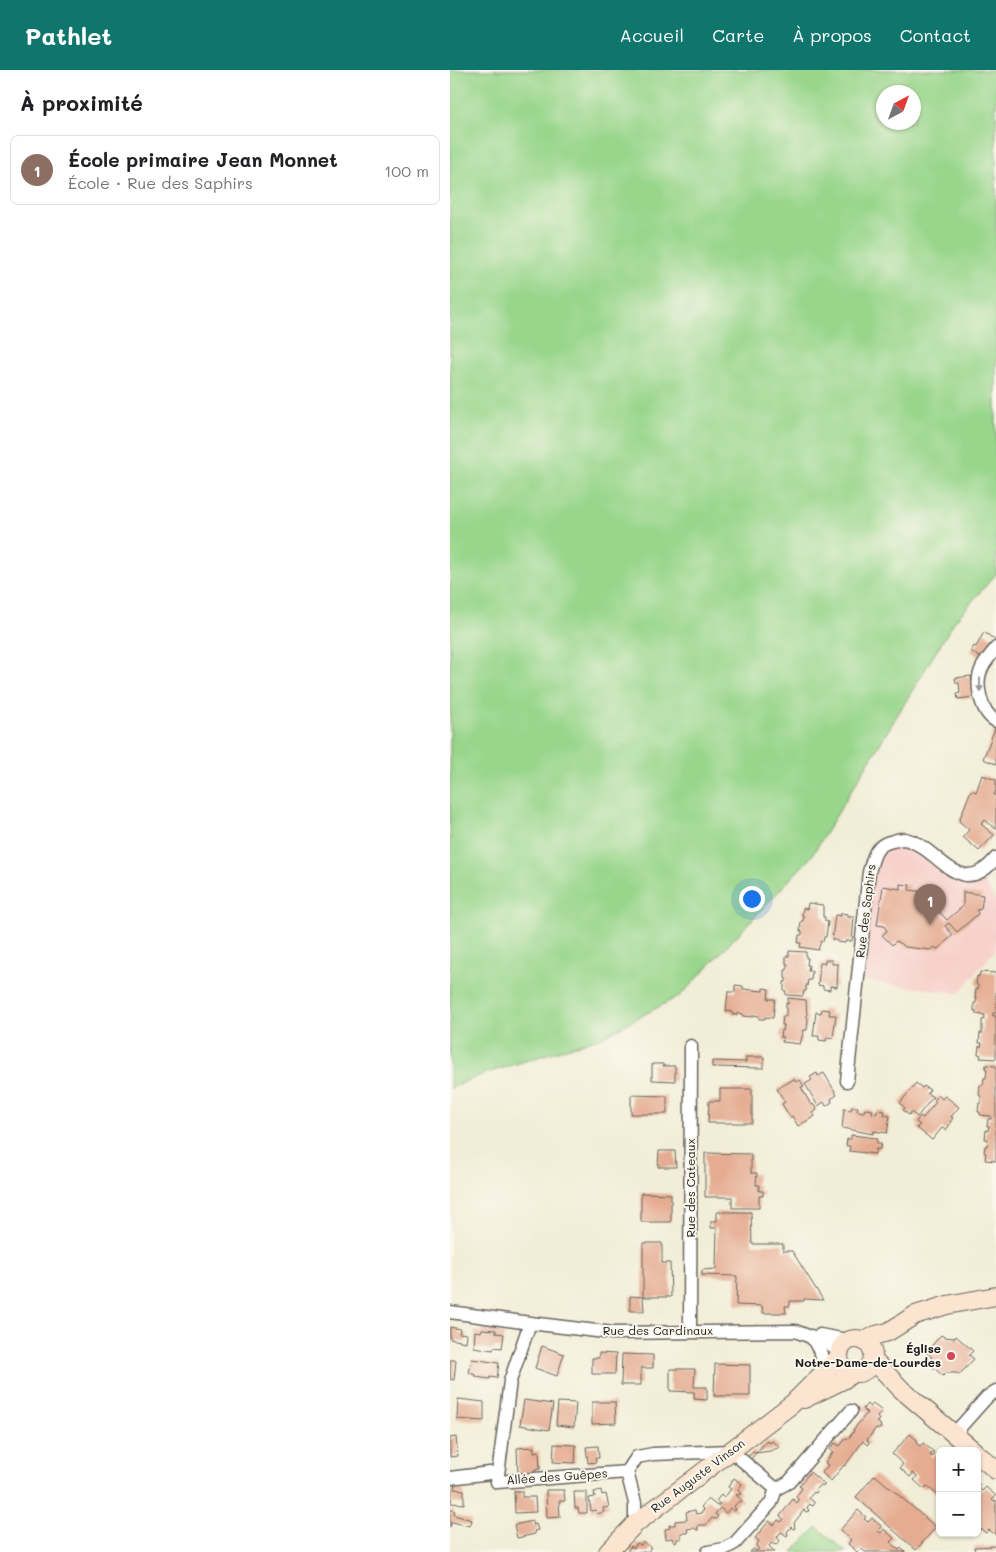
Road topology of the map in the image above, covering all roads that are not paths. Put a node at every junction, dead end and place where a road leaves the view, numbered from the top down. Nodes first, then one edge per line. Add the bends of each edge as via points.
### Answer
1 (996, 648) edge
2 (996, 721) edge
3 (996, 858) edge
4 (691, 1046) dead end
5 (847, 1081) dead end
6 (996, 1296) edge
7 (450, 1312) edge
8 (530, 1323) junction
9 (690, 1331) junction
10 (809, 1335) junction
11 (857, 1355) junction
12 (824, 1373) junction
13 (996, 1391) edge
14 (792, 1404) junction
15 (851, 1411) dead end
16 (954, 1434) junction
17 (969, 1447) edge
18 (731, 1451) junction
19 (981, 1457) edge
20 (996, 1470) edge
21 (498, 1472) junction
22 (627, 1472) junction
23 (450, 1478) edge
24 (776, 1489) junction
25 (635, 1524) junction
26 (608, 1552) edge
27 (708, 1552) edge

1 -> 2 street via 981,668 979,684 981,701 990,718
3 - 5 street, Rue des Saphirs via 978,874 967,875 953,871 918,845 903,839 886,842 875,851
4 - 9 street, Rue des Cateaux
6 - 11 main road via 915,1315
7 - 8 street, Rue des Cardinaux
8 - 9 street, Rue des Cardinaux via 612,1333
8 - 21 street, Allée des Guêpes via 510,1381
9 - 10 street, Rue des Cardinaux via 795,1331
10 - 11 street, Rue des Cardinaux
10 - 12 street via 822,1355
11 - 12 main road
11 - 14 main road via 843,1380
11 - 16 main road via 878,1378 902,1390
12 - 14 main road
13 - 16 street
14 - 18 main road, Rue Auguste Vinson
15 - 24 street via 789,1482
16 - 17 main road
18 - 22 street via 653,1454 637,1458
18 - 24 street
18 - 25 main road, Rue Auguste Vinson
19 - 20 main road
21 - 22 street, Allée des Guêpes via 496,1482
21 - 23 street, Allée des Guêpes
22 - 25 street
24 - 27 street via 771,1503 734,1543
25 - 26 main road, Rue Auguste Vinson

